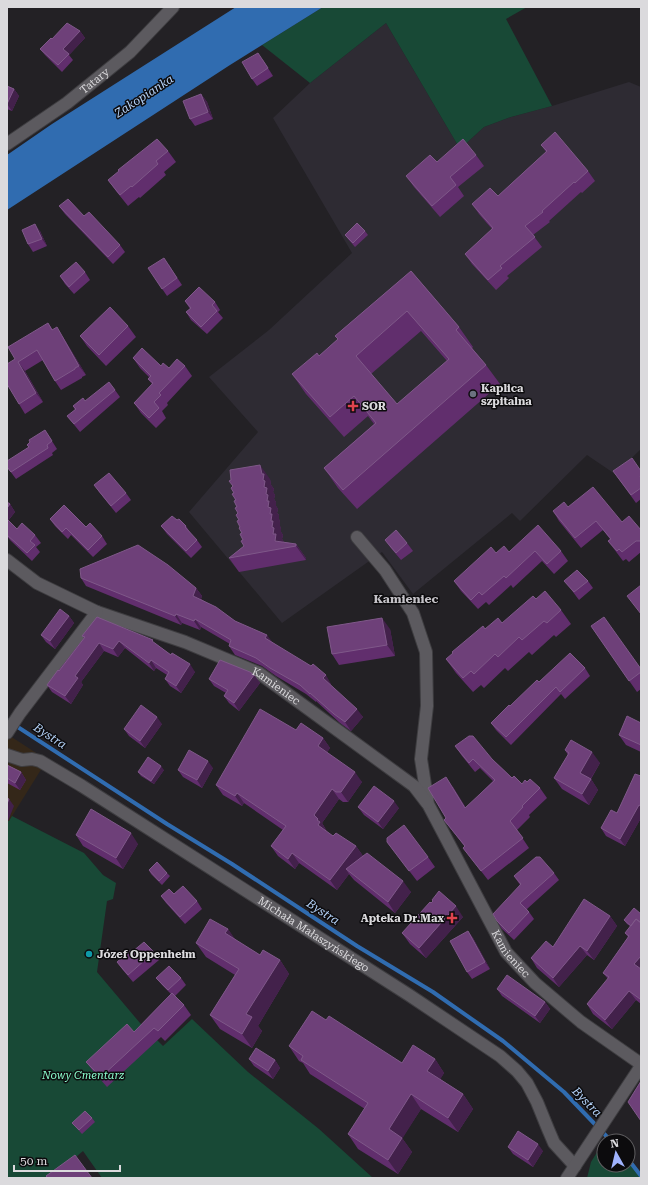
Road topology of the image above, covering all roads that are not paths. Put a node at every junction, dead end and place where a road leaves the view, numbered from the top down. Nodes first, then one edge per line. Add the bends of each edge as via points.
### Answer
1 (173, 7) edge
2 (7, 144) edge
3 (357, 537) dead end
4 (7, 560) edge
5 (97, 612) junction
6 (7, 734) edge
7 (7, 755) edge
8 (428, 804) junction
9 (641, 1065) edge
10 (574, 1166) junction
11 (567, 1178) edge

1 - 2 street, Tatary via 111,68 67,103
3 - 8 street, Kamieniec via 385,570 413,613 426,652 427,706 422,759
4 - 5 street, Kamieniec via 37,583
5 - 6 street via 20,713
5 - 8 street, Kamieniec via 186,642 259,673 414,786
7 - 10 street, Michała Małaszyńskiego via 22,760 40,761 82,786 500,1056 527,1082 554,1143
8 - 9 street, Kamieniec via 506,952 535,983 581,1022
9 - 10 street
10 - 11 street

